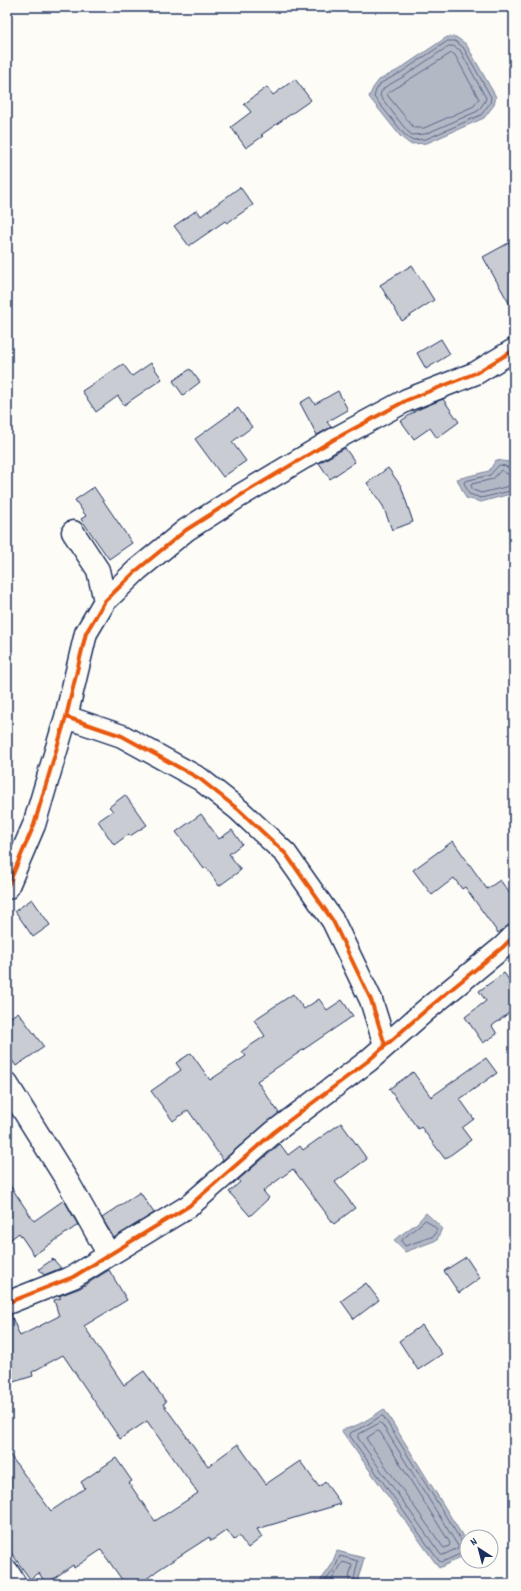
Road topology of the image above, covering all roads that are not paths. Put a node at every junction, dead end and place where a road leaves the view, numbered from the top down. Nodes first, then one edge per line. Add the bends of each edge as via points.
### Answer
1 (514, 350) edge
2 (73, 532) dead end
3 (105, 601) junction
4 (66, 718) junction
5 (7, 888) edge
6 (514, 936) edge
7 (386, 1045) junction
8 (7, 1084) edge
9 (109, 1255) junction
10 (7, 1303) edge
11 (7, 1572) edge
12 (15, 1584) edge

1 - 3 street via 476,373 407,400 333,440 241,495 186,530 137,570
2 - 3 street via 98,570
3 - 4 street via 86,633
4 - 5 street via 34,825
4 - 7 street via 122,736 200,779 239,810 286,854 333,921 371,1000
6 - 7 street
7 - 9 street via 368,1062 274,1132 189,1206
8 - 9 street via 68,1182
9 - 10 street via 73,1277
11 - 12 street

